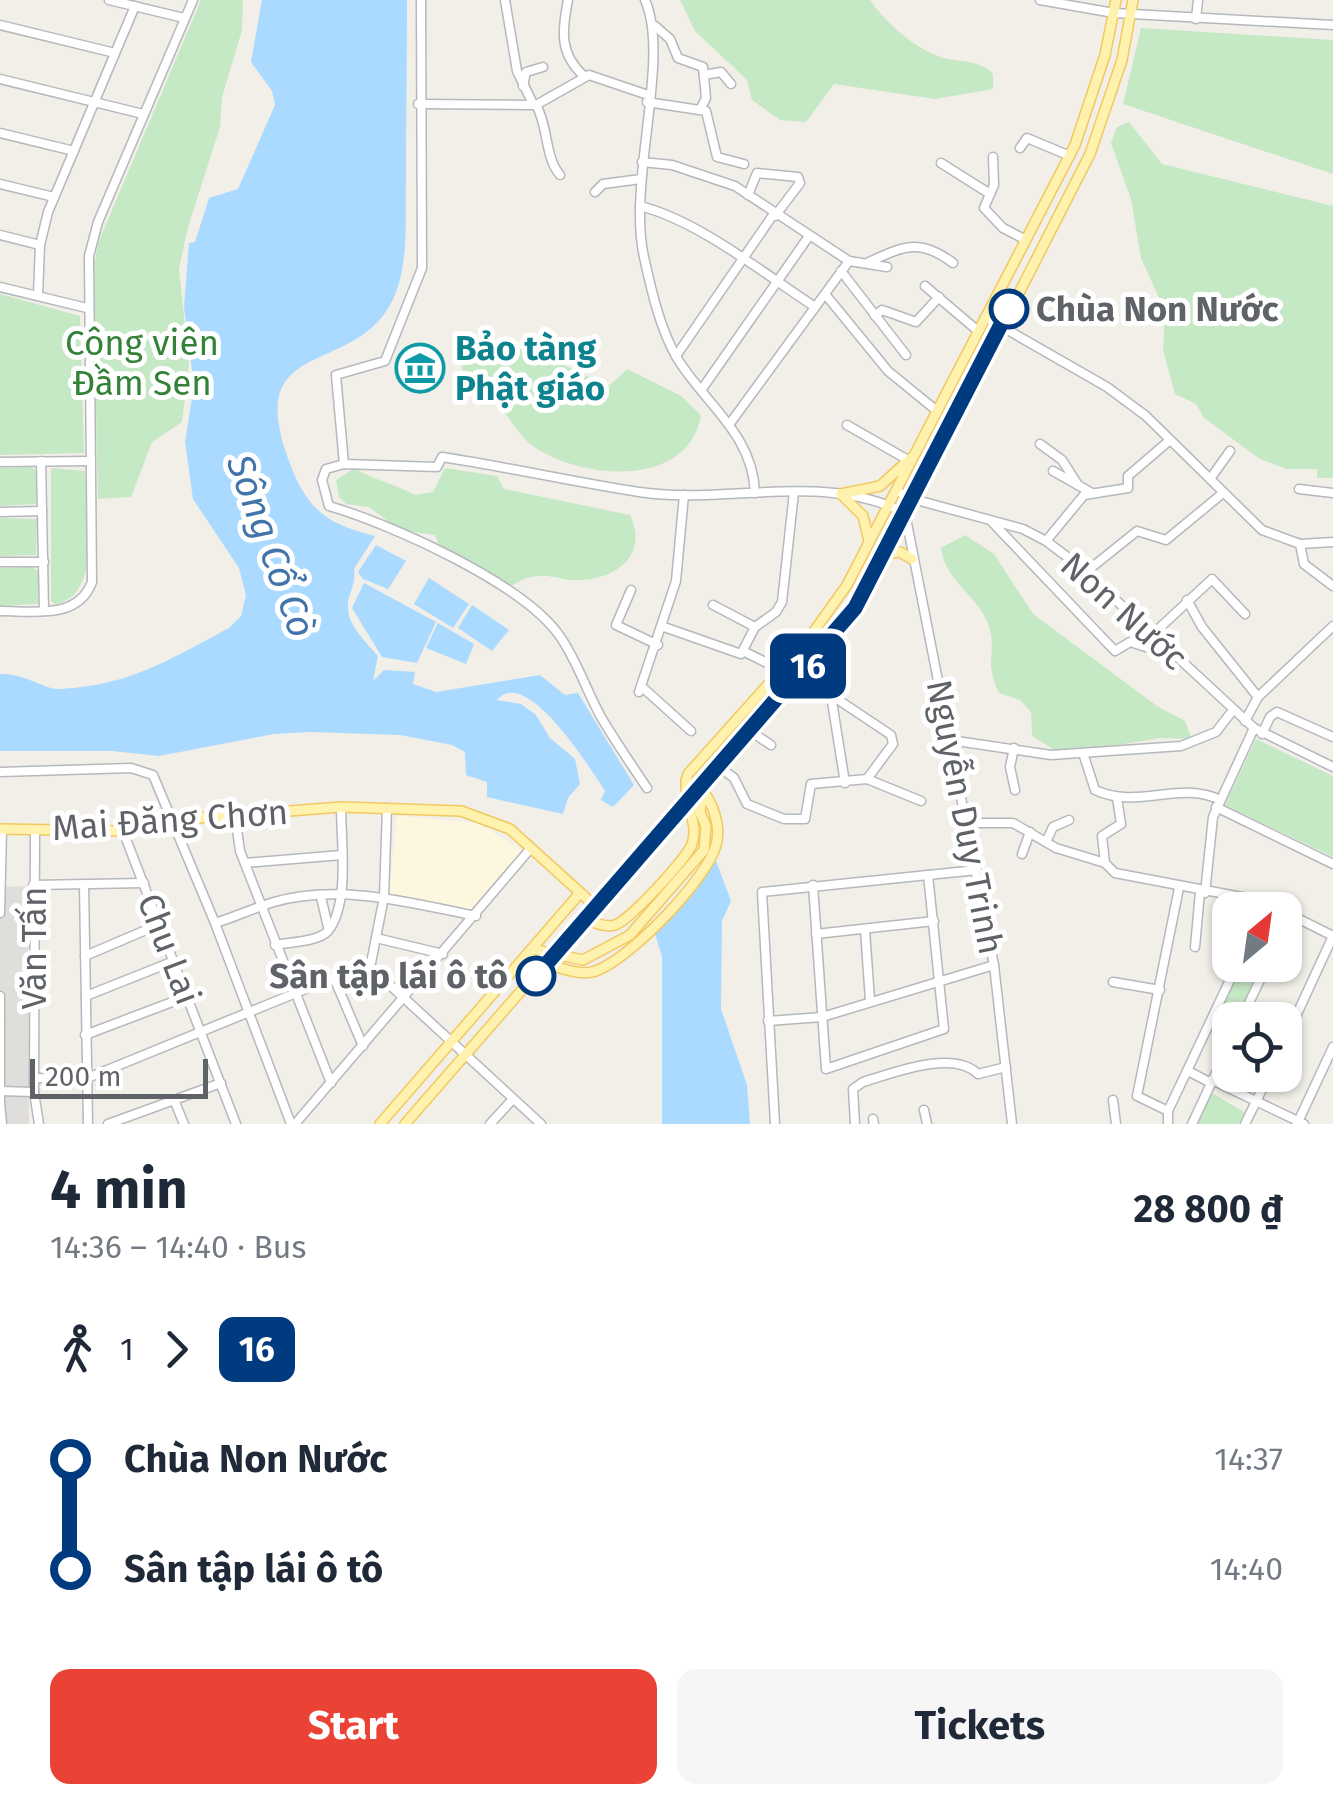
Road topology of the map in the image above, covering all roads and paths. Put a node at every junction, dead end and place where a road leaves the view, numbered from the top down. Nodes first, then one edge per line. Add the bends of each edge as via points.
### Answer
1 (109, 0) edge
2 (193, 0) edge
3 (422, 0) edge
4 (505, 0) edge
5 (568, 0) edge
6 (645, 0) edge
7 (1041, 0) edge
8 (1116, 0) edge
9 (1133, 0) edge
10 (1198, 0) edge
11 (134, 6) junction
12 (1114, 13) junction
13 (1132, 15) junction
14 (184, 18) junction
15 (1196, 19) junction
16 (0, 25) edge
17 (1333, 25) edge
18 (654, 26) junction
19 (115, 52) junction
20 (543, 67) dead end
21 (704, 75) junction
22 (584, 76) junction
23 (0, 79) edge
24 (731, 84) dead end
25 (523, 86) junction
26 (647, 99) junction
27 (94, 102) junction
28 (418, 104) junction
29 (535, 104) junction
30 (701, 108) junction
31 (144, 114) junction
32 (0, 133) edge
33 (1020, 148) dead end
34 (74, 150) junction
35 (1070, 156) junction
36 (993, 157) dead end
37 (642, 162) junction
38 (744, 164) dead end
39 (941, 164) dead end
40 (560, 175) dead end
41 (641, 179) junction
42 (0, 184) edge
43 (595, 192) dead end
44 (748, 194) junction
45 (990, 194) junction
46 (54, 197) junction
47 (640, 206) junction
48 (774, 215) junction
49 (0, 236) edge
50 (810, 236) junction
51 (1026, 240) junction
52 (40, 245) junction
53 (741, 261) junction
54 (848, 261) junction
55 (859, 262) junction
56 (953, 263) dead end
57 (886, 267) dead end
58 (841, 271) junction
59 (779, 284) junction
60 (925, 286) dead end
61 (0, 287) edge
62 (825, 294) junction
63 (38, 295) junction
64 (939, 297) junction
65 (88, 308) junction
66 (815, 308) junction
67 (875, 316) junction
68 (985, 317) junction
69 (1001, 325) junction
70 (978, 330) junction
71 (906, 355) dead end
72 (676, 356) junction
73 (702, 389) junction
74 (937, 411) junction
75 (731, 422) junction
76 (847, 426) dead end
77 (1170, 440) junction
78 (1040, 444) dead end
79 (1230, 450) dead end
80 (912, 456) junction
81 (91, 460) junction
82 (0, 462) edge
83 (41, 462) junction
84 (344, 464) junction
85 (1052, 471) dead end
86 (1210, 479) junction
87 (1078, 486) junction
88 (1299, 489) dead end
89 (897, 490) junction
90 (794, 492) junction
91 (755, 493) junction
92 (1223, 493) junction
93 (1333, 493) edge
94 (841, 494) junction
95 (1092, 494) junction
96 (684, 495) junction
97 (913, 499) junction
98 (889, 504) junction
99 (42, 511) junction
100 (0, 512) edge
101 (906, 513) junction
102 (992, 522) junction
103 (1046, 541) junction
104 (1333, 542) edge
105 (869, 544) junction
106 (1300, 544) junction
107 (885, 554) junction
108 (912, 558) junction
109 (0, 562) edge
110 (44, 562) junction
111 (1086, 572) junction
112 (1333, 586) edge
113 (631, 590) dead end
114 (1187, 600) junction
115 (714, 605) dead end
116 (0, 611) edge
117 (44, 611) junction
118 (1245, 614) dead end
119 (1333, 626) edge
120 (664, 627) junction
121 (755, 628) junction
122 (1153, 634) junction
123 (1162, 643) junction
124 (658, 645) junction
125 (743, 651) junction
126 (818, 655) junction
127 (781, 670) junction
128 (831, 696) junction
129 (1258, 697) junction
130 (1232, 710) junction
131 (1245, 721) junction
132 (691, 731) dead end
133 (750, 731) junction
134 (1258, 731) junction
135 (1333, 737) edge
136 (950, 740) junction
137 (771, 744) dead end
138 (1014, 748) junction
139 (1083, 752) junction
140 (718, 766) junction
141 (1333, 767) edge
142 (0, 772) edge
143 (686, 780) junction
144 (867, 780) junction
145 (845, 783) junction
146 (646, 788) dead end
147 (1015, 790) dead end
148 (703, 791) junction
149 (1117, 798) junction
150 (921, 801) dead end
151 (1218, 804) junction
152 (341, 807) junction
153 (387, 808) junction
154 (700, 810) junction
155 (235, 815) junction
156 (172, 820) junction
157 (1068, 820) dead end
158 (967, 823) junction
159 (1, 829) edge
160 (34, 831) junction
161 (123, 831) junction
162 (1030, 832) junction
163 (1046, 842) junction
164 (532, 848) junction
165 (1022, 854) dead end
166 (342, 855) junction
167 (244, 863) junction
168 (1104, 863) junction
169 (1333, 864) edge
170 (699, 866) junction
171 (977, 870) junction
172 (928, 876) junction
173 (0, 880) edge
174 (84, 884) junction
175 (144, 884) junction
176 (813, 885) junction
177 (33, 886) junction
178 (1179, 888) junction
179 (1203, 892) junction
180 (580, 893) junction
181 (1212, 894) edge
182 (340, 896) junction
183 (321, 897) junction
184 (384, 897) junction
185 (261, 908) junction
186 (0, 912) edge
187 (476, 916) junction
188 (585, 918) junction
189 (934, 921) junction
190 (215, 923) junction
191 (1302, 923) edge
192 (160, 924) junction
193 (620, 924) junction
194 (328, 930) junction
195 (865, 930) junction
196 (816, 934) junction
197 (630, 935) junction
198 (1333, 936) edge
199 (376, 938) junction
200 (275, 945) junction
201 (1195, 948) dead end
202 (528, 953) junction
203 (443, 954) junction
204 (86, 956) junction
205 (551, 958) junction
206 (174, 961) junction
207 (367, 964) junction
208 (994, 964) junction
209 (334, 978) junction
210 (942, 978) junction
211 (1112, 982) dead end
212 (1229, 982) edge
213 (1160, 990) junction
214 (292, 994) junction
215 (0, 996) edge
216 (86, 996) junction
217 (188, 996) junction
218 (405, 999) junction
219 (870, 1000) junction
220 (1302, 1003) edge
221 (247, 1011) junction
222 (822, 1017) junction
223 (0, 1019) edge
224 (768, 1021) junction
225 (199, 1030) junction
226 (85, 1034) junction
227 (452, 1040) junction
228 (364, 1046) junction
229 (1333, 1047) edge
230 (467, 1054) junction
231 (1006, 1067) junction
232 (1188, 1071) junction
233 (34, 1078) junction
234 (85, 1078) junction
235 (1212, 1081) joint
236 (221, 1083) junction
237 (331, 1083) junction
238 (34, 1092) junction
239 (1237, 1092) edge
240 (1261, 1092) edge
241 (1, 1096) edge
242 (513, 1099) junction
243 (174, 1100) junction
244 (1113, 1100) dead end
245 (1257, 1101) junction
246 (924, 1110) dead end
247 (1168, 1111) junction
248 (136, 1119) edge
249 (1300, 1123) edge
250 (2, 1124) edge
251 (38, 1124) edge
252 (88, 1124) edge
253 (108, 1124) edge
254 (184, 1124) edge
255 (236, 1124) edge
256 (292, 1124) edge
257 (380, 1124) edge
258 (406, 1124) edge
259 (490, 1124) edge
260 (541, 1124) edge
261 (775, 1124) edge
262 (855, 1124) edge
263 (927, 1124) edge
264 (1012, 1124) edge
265 (1116, 1124) edge
266 (1168, 1124) edge
267 (1192, 1124) edge
268 (1246, 1124) edge

1 - 11 street
2 - 14 street
3 - 28 street
4 - 25 street
5 - 22 street via 562,42
6 - 18 street
7 - 12 street
8 - 12 main road
9 - 13 main road
10 - 15 street
11 - 14 street
11 - 19 street
12 - 13 street
12 - 35 main road
13 - 15 street
13 - 69 main road via 1090,154
14 - 31 street
15 - 17 street
16 - 19 street
18 - 21 street via 678,58 701,66
18 - 26 street
19 - 27 street
20 - 25 street via 526,72
21 - 24 street via 720,72
21 - 30 street
22 - 26 street
22 - 29 street
23 - 27 street
25 - 29 street
26 - 30 street
26 - 37 street
27 - 31 street
27 - 34 street
28 - 29 street
28 - 84 street via 422,268 386,360 336,375
29 - 40 street
30 - 38 street via 710,115 717,157
31 - 65 street via 94,235
32 - 34 street
33 - 35 street via 1027,138
34 - 46 street
35 - 51 main road
36 - 45 street
37 - 41 street
37 - 44 street via 672,165
39 - 45 street
41 - 43 street via 603,184
41 - 47 street
42 - 46 street
44 - 48 street
44 - 48 street via 757,173 800,179
45 - 51 street via 984,208
46 - 52 street
47 - 53 street via 701,230
47 - 72 street via 644,256
48 - 50 street
48 - 53 street
49 - 52 street
50 - 54 street
50 - 59 street
51 - 68 main road
52 - 63 street
53 - 59 street
53 - 72 street
54 - 55 street
54 - 58 street
55 - 56 street via 922,246
55 - 57 street
58 - 62 street
58 - 67 street
59 - 66 street
59 - 73 street
60 - 64 street
61 - 63 street
62 - 66 street
62 - 74 street via 888,370
63 - 65 street
64 - 67 street via 916,322 882,310
64 - 70 street
65 - 81 street
66 - 75 street
67 - 71 street
68 - 69 street
68 - 70 main road
69 - 77 street via 1107,388
69 - 97 main road
70 - 74 main road
72 - 73 street
73 - 75 street
74 - 80 main road
75 - 91 street via 754,472
76 - 80 street
77 - 86 street
77 - 95 street via 1128,476 1128,488
78 - 87 street via 1062,460
79 - 86 street
80 - 89 main road
80 - 94 main road via 880,486
81 - 83 street
81 - 117 street via 90,588 74,606
82 - 83 street
83 - 99 street
84 - 96 street via 437,468 442,457
84 - 146 street via 326,469 322,480 329,506 366,516 524,598 558,634
85 - 87 street
86 - 92 street
87 - 95 street
88 - 93 street
89 - 97 street, Non Nước
89 - 98 main road
90 - 91 street
90 - 94 street
90 - 121 street via 782,602
91 - 96 street
92 - 106 street via 1262,530
92 - 111 street via 1166,540 1137,530
94 - 98 street
94 - 105 main road via 863,516
95 - 103 street via 1084,494
96 - 120 street via 680,559
97 - 101 main road
97 - 102 street, Non Nước
98 - 101 street
98 - 105 main road
99 - 100 street
99 - 110 street
101 - 107 main road
101 - 108 street, Nguyễn Duy Trinh
102 - 103 street, Non Nước
102 - 123 street via 1115,651 1130,642 1152,648
103 - 111 street, Non Nước
104 - 106 street
105 - 127 main road via 835,604
106 - 112 street via 1304,564
107 - 108 main road
107 - 126 main road
108 - 136 street, Nguyễn Duy Trinh
109 - 110 street
110 - 117 street
111 - 122 street, Non Nước
113 - 124 street via 616,625
114 - 118 street via 1214,579
114 - 122 street
114 - 129 street
115 - 121 street
116 - 117 street
119 - 129 street
120 - 124 street
120 - 125 street
121 - 125 street
122 - 123 street, Non Nước
123 - 130 street, Non Nước
124 - 132 street via 640,689
125 - 127 street
126 - 128 street
126 - 133 main road
127 - 143 main road
128 - 144 street via 891,735 893,744
128 - 145 street
129 - 131 street
130 - 131 street, Non Nước
130 - 139 street via 1216,732 1193,744
131 - 134 street, Non Nước
133 - 137 street
133 - 140 main road
134 - 135 street via 1277,712
134 - 141 street, Non Nước
134 - 151 street
136 - 138 street
136 - 158 street, Nguyễn Duy Trinh
138 - 139 street
138 - 147 street
139 - 149 street via 1096,790
140 - 145 street via 734,778 747,804 796,821 806,817 811,784
140 - 148 main road
142 - 156 street via 144,771 156,779
143 - 154 main road
143 - 193 main road via 693,836 684,856
144 - 145 street
144 - 150 street
148 - 154 main road
148 - 170 main road via 718,831
149 - 151 street via 1193,790
149 - 168 street via 1121,824 1102,836
151 - 169 street
151 - 179 street
152 - 153 main road, Mai Đăng Chơn
152 - 155 main road, Mai Đăng Chơn
152 - 166 street
153 - 164 main road, Mai Đăng Chơn via 478,814
153 - 184 street
154 - 170 main road via 706,838
155 - 156 main road, Mai Đăng Chơn
155 - 167 street
156 - 161 main road, Mai Đăng Chơn
156 - 190 street
157 - 163 street via 1053,827
158 - 162 street via 1013,823
158 - 171 street, Nguyễn Duy Trinh
159 - 160 main road, Mai Đăng Chơn
159 - 173 street
160 - 161 main road, Mai Đăng Chơn
160 - 177 street, Văn Tấn
161 - 175 street, Chu Lai
162 - 163 street
162 - 165 street
163 - 168 street
164 - 180 main road, Mai Đăng Chơn
164 - 187 street
166 - 167 street
166 - 182 street
167 - 185 street
168 - 178 street via 1115,873
170 - 197 main road
170 - 205 main road via 617,961 588,974
171 - 172 street
171 - 208 street, Nguyễn Duy Trinh
172 - 176 street
172 - 189 street
173 - 186 street
174 - 175 street
174 - 177 street
174 - 204 street
175 - 192 street, Chu Lai
176 - 196 street
176 - 224 street via 762,892
177 - 233 street, Văn Tấn
178 - 179 street
178 - 213 street
179 - 181 street
179 - 201 street
180 - 188 main road, Mai Đăng Chơn via 595,906
180 - 202 main road
182 - 183 street
182 - 184 street
182 - 194 street
183 - 185 street
183 - 194 street
184 - 187 street
184 - 199 street
185 - 190 street
185 - 200 street
187 - 203 street
188 - 193 main road
188 - 205 main road
189 - 195 street
189 - 210 street
190 - 221 street
191 - 198 street
192 - 204 street
192 - 206 street, Chu Lai
193 - 197 main road
194 - 200 street
195 - 196 street
195 - 219 street
196 - 222 street
197 - 205 main road via 583,960
198 - 220 street
199 - 203 street
199 - 207 street
200 - 214 street
202 - 205 main road
202 - 227 main road
203 - 218 street
204 - 216 street
205 - 230 main road
206 - 216 street
206 - 217 street, Chu Lai
207 - 209 street
207 - 218 street
208 - 210 street
208 - 231 street, Nguyễn Duy Trinh
209 - 214 street
209 - 228 street
210 - 219 street
210 - 222 street via 944,1029 826,1068
211 - 213 street
212 - 232 street
213 - 247 street via 1137,1096
214 - 221 street
214 - 237 street
215 - 223 street
216 - 226 street
217 - 225 street, Chu Lai
217 - 226 street
218 - 227 street
218 - 228 street
219 - 222 street
221 - 225 street
221 - 256 street
222 - 224 street
223 - 241 street
224 - 261 street
225 - 234 street
225 - 236 street, Chu Lai
226 - 234 street
227 - 230 street
227 - 257 main road
228 - 237 street
229 - 249 street
230 - 242 street
230 - 258 main road
231 - 262 street via 978,1074 943,1064 863,1082 852,1088
231 - 264 street, Nguyễn Duy Trinh
232 - 235 street
232 - 247 street
233 - 234 street
233 - 238 street, Văn Tấn
234 - 252 street
235 - 267 street
236 - 243 street
236 - 255 street, Chu Lai
237 - 256 street
238 - 241 street
238 - 251 street, Văn Tấn
239 - 245 street
240 - 245 street
241 - 250 street
242 - 259 street
242 - 260 street
243 - 248 street
243 - 254 street
244 - 265 street
245 - 249 street
245 - 268 street
246 - 263 street
247 - 266 street
248 - 253 street

